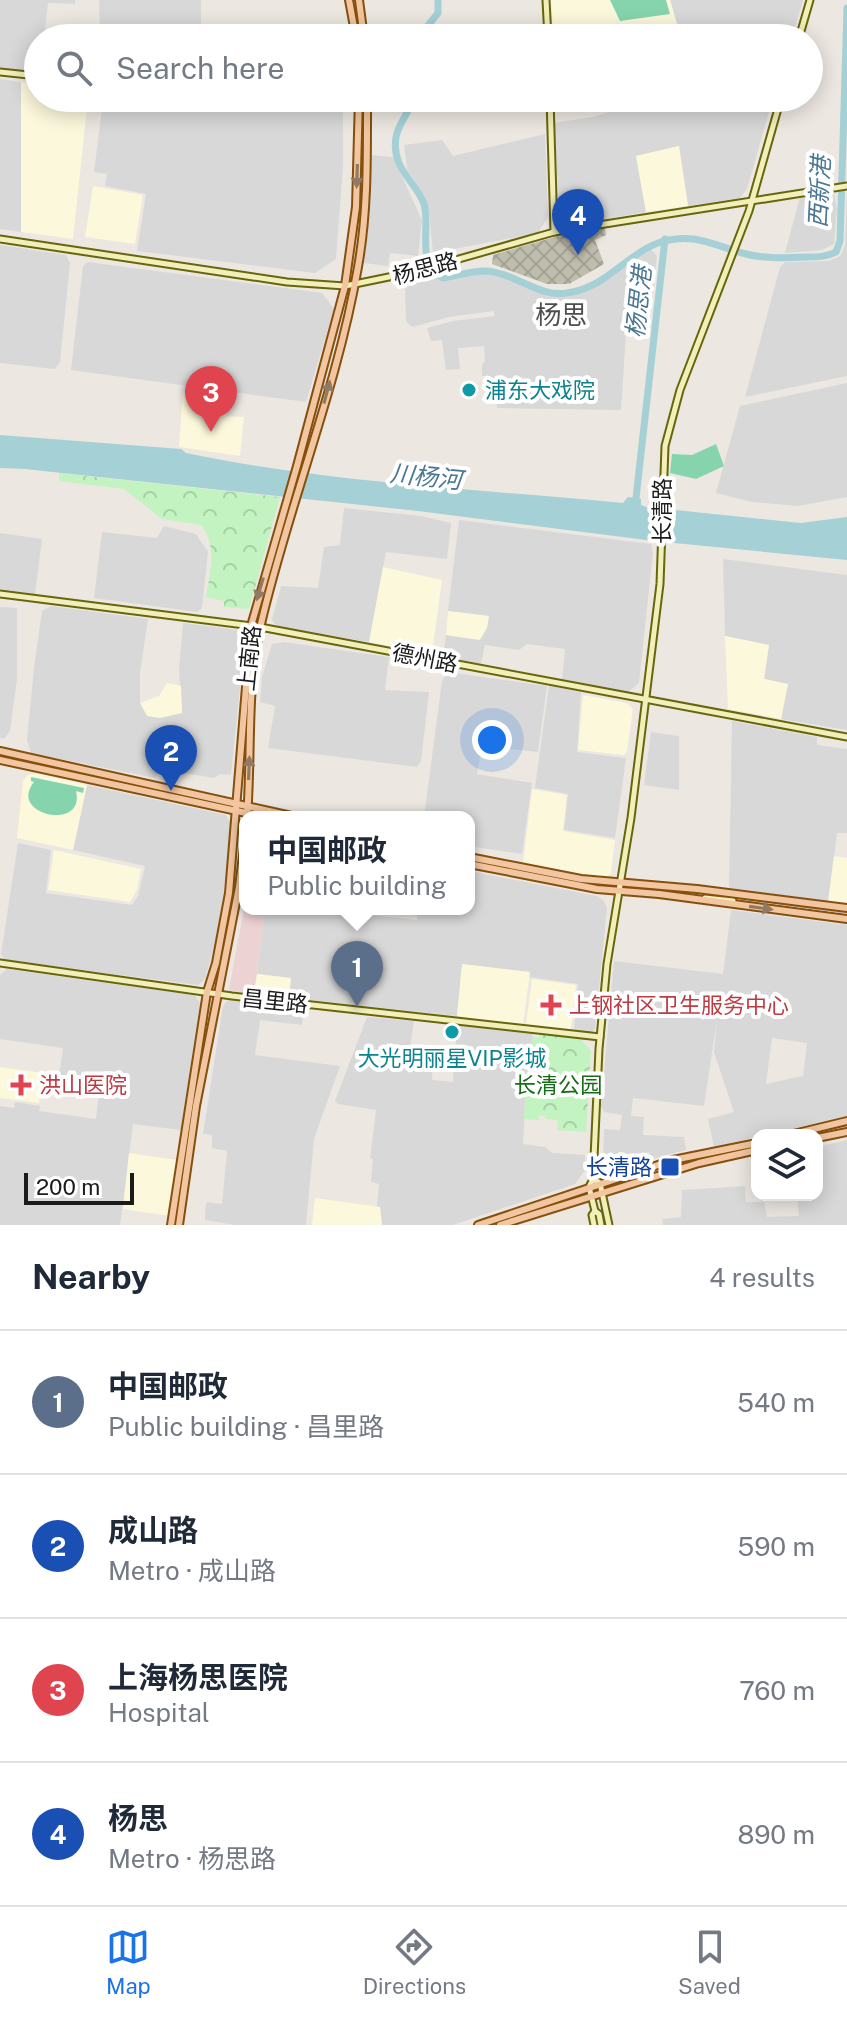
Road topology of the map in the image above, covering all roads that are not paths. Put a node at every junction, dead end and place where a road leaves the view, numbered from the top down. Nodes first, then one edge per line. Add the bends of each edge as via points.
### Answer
1 (349, 0) edge
2 (359, 0) edge
3 (546, 0) edge
4 (810, 0) edge
5 (353, 24) edge
6 (362, 24) edge
7 (547, 24) edge
8 (803, 24) edge
9 (0, 72) edge
10 (24, 75) edge
11 (359, 112) edge
12 (367, 112) edge
13 (550, 112) edge
14 (777, 112) edge
15 (847, 186) edge
16 (752, 200) junction
17 (554, 232) junction
18 (0, 239) edge
19 (355, 284) junction
20 (345, 286) junction
21 (0, 594) edge
22 (251, 626) junction
23 (260, 627) junction
24 (646, 700) junction
25 (847, 737) edge
26 (0, 751) edge
27 (0, 760) edge
28 (236, 807) junction
29 (245, 811) edge
30 (247, 811) edge
31 (475, 858) edge
32 (475, 865) edge
33 (620, 882) junction
34 (239, 887) edge
35 (697, 889) junction
36 (618, 891) junction
37 (684, 897) junction
38 (847, 908) edge
39 (847, 919) edge
40 (0, 963) edge
41 (207, 992) junction
42 (216, 993) junction
43 (600, 1037) junction
44 (847, 1121) edge
45 (814, 1129) edge
46 (847, 1132) edge
47 (823, 1137) edge
48 (751, 1144) edge
49 (751, 1151) edge
50 (594, 1183) junction
51 (602, 1192) junction
52 (591, 1196) junction
53 (595, 1211) junction
54 (171, 1225) edge
55 (179, 1225) edge
56 (478, 1225) edge
57 (500, 1225) edge
58 (594, 1225) edge
59 (601, 1225) edge
60 (609, 1225) edge

1 - 5 main road
2 - 6 main road
3 - 7 street
4 - 8 street
9 - 10 street
11 -> 20 main road, 上南路 via 356,207
12 - 19 main road, 上南路 via 364,224
13 - 17 street
14 - 16 street, 长清路
15 - 16 street, 杨思路
16 - 17 street, 杨思路
16 - 24 street, 长清路 via 668,430 660,584
17 - 19 street, 杨思路
18 - 20 street, 杨思路
19 - 20 street, 杨思路
23 -> 19 main road, 上南路
20 -> 22 main road, 上南路
21 - 22 street, 德州路
22 - 23 street, 德州路
22 - 28 main road, 上南路
23 - 24 street, 德州路
30 -> 23 main road, 上南路
24 - 25 street, 德州路
24 - 33 street, 长清路
26 - 28 main road
27 - 28 main road
28 - 29 main road
28 - 41 main road, 上南路 via 229,893
31 - 33 main road
32 - 36 main road
33 - 35 main road
33 - 36 street, 长清路
34 - 42 main road
35 - 37 street via 733,898
35 - 38 main road
36 - 37 main road
36 - 43 street, 长清路
37 -> 39 main road
40 - 41 street, 昌里路
41 - 42 street, 昌里路
41 - 54 main road, 上南路
42 - 43 street, 昌里路
42 - 55 main road
43 - 50 street, 长清路
44 - 45 main road
46 - 47 main road
48 - 50 main road
49 - 51 main road
50 - 51 street, 长清路
50 - 52 street, 长清路
50 - 56 main road
51 - 52 main road
51 - 60 street, 长清路
52 - 53 street, 长清路
52 - 57 main road
53 - 58 street
53 - 59 street

